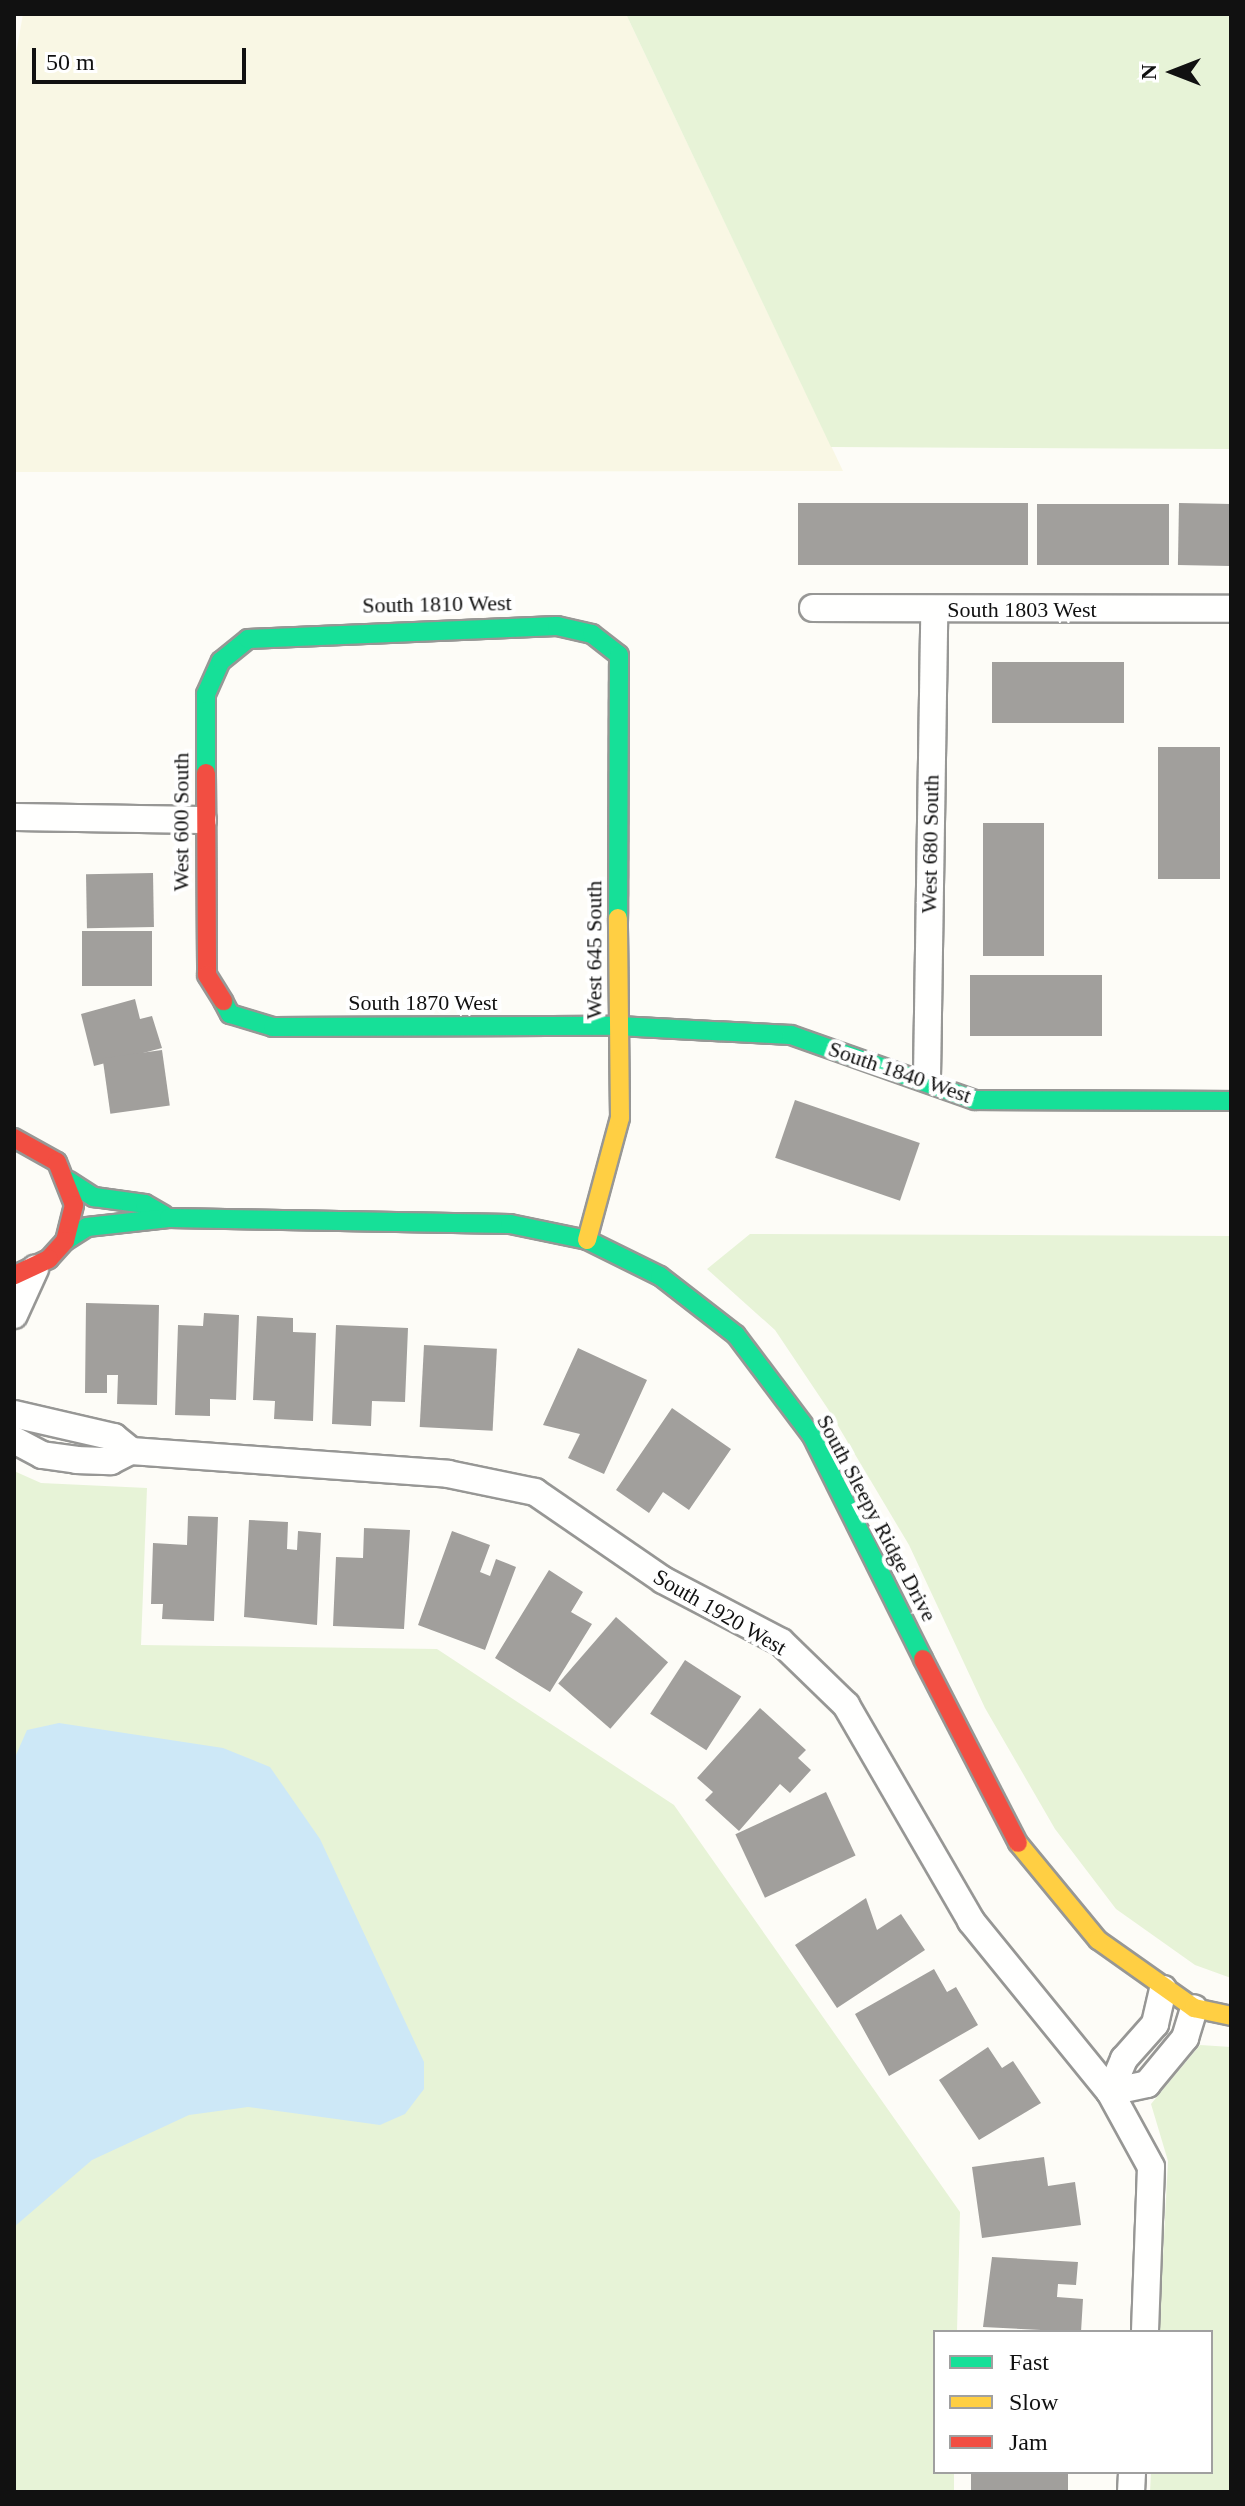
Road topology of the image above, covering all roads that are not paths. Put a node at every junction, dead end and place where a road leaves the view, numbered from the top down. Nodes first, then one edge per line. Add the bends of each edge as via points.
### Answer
1 (813, 608) dead end
2 (1231, 609) edge
3 (934, 610) junction
4 (248, 639) joint
5 (619, 655) joint
6 (14, 817) edge
7 (203, 820) junction
8 (230, 1014) joint
9 (618, 1026) junction
10 (927, 1077) junction
11 (1231, 1101) edge
12 (15, 1134) edge
13 (69, 1181) junction
14 (169, 1218) junction
15 (587, 1240) junction
16 (65, 1241) junction
17 (24, 1272) edge
18 (14, 1315) edge
19 (14, 1414) edge
20 (14, 1440) edge
21 (131, 1451) junction
22 (1163, 1989) junction
23 (1194, 2008) junction
24 (1231, 2016) edge
25 (1110, 2092) junction
26 (1145, 2330) edge

1 - 3 street, South 1803 West
2 - 3 street, South 1803 West
3 - 10 street, West 680 South
4 - 5 street, South 1810 West via 557,626 592,634
4 - 7 street, West 600 South via 221,661 206,694
5 - 9 street, West 645 South
6 - 7 street
7 - 8 street, West 600 South via 207,975
8 - 9 street, South 1870 West via 273,1027
9 - 10 street, South 1840 West via 791,1035
9 - 15 street, West 645 South via 620,1118
10 - 11 street, South 1840 West via 975,1100
12 - 13 street via 39,1146
13 - 14 street, South Sleepy Ridge Drive via 94,1197 145,1204
13 - 16 street via 74,1205
14 - 15 street, South Sleepy Ridge Drive via 510,1224
14 - 16 street, South Sleepy Ridge Drive via 87,1227
15 - 22 street, South Sleepy Ridge Drive via 660,1276 736,1335 812,1436 1010,1833 1098,1940
16 - 17 street, South Sleepy Ridge Drive
17 - 18 street
19 - 21 street, South 1920 West via 114,1437
20 - 21 street, South 1920 West via 42,1455 76,1460 111,1461
21 - 25 street, South 1920 West via 448,1474 535,1492 663,1580 781,1642 846,1705 971,1921
22 - 23 street, South Sleepy Ridge Drive
22 - 25 street via 1155,2024 1124,2059
23 - 24 street, South Sleepy Ridge Drive
23 - 25 street via 1185,2038 1147,2084
25 - 26 street, South 1920 West via 1151,2167

